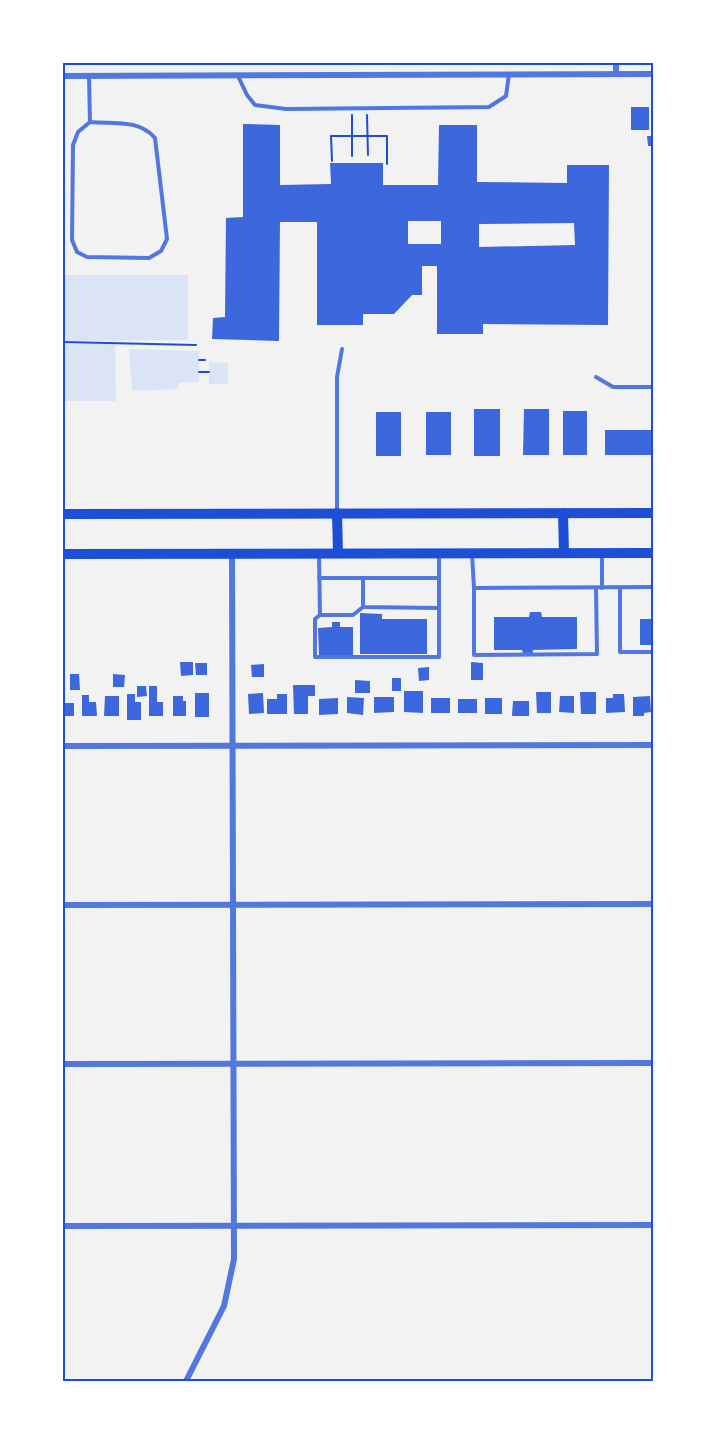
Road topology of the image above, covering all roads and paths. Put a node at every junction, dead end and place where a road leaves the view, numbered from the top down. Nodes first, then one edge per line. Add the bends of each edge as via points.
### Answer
1 (616, 63) edge
2 (509, 74) junction
3 (616, 74) junction
4 (654, 74) edge
5 (238, 75) junction
6 (63, 76) edge
7 (89, 76) junction
8 (351, 115) dead end
9 (367, 115) dead end
10 (90, 122) junction
11 (351, 136) junction
12 (367, 136) junction
13 (368, 155) dead end
14 (351, 156) dead end
15 (332, 161) dead end
16 (387, 164) dead end
17 (63, 342) edge
18 (196, 345) dead end
19 (342, 349) dead end
20 (199, 360) dead end
21 (205, 360) dead end
22 (198, 372) dead end
23 (209, 372) dead end
24 (596, 377) dead end
25 (654, 387) edge
26 (337, 513) junction
27 (564, 513) junction
28 (654, 513) edge
29 (63, 514) edge
30 (231, 553) junction
31 (319, 553) junction
32 (338, 553) junction
33 (439, 553) junction
34 (471, 553) junction
35 (564, 553) junction
36 (602, 553) junction
37 (654, 553) edge
38 (63, 554) edge
39 (319, 578) junction
40 (363, 578) junction
41 (439, 578) junction
42 (654, 587) edge
43 (474, 588) junction
44 (596, 588) junction
45 (602, 588) junction
46 (620, 588) junction
47 (363, 607) junction
48 (439, 608) junction
49 (320, 615) junction
50 (654, 652) edge
51 (654, 745) edge
52 (63, 746) edge
53 (233, 746) junction
54 (654, 904) edge
55 (63, 905) edge
56 (233, 905) junction
57 (654, 1063) edge
58 (63, 1064) edge
59 (234, 1064) junction
60 (654, 1225) edge
61 (63, 1226) edge
62 (234, 1226) junction
63 (186, 1381) edge

1 - 3 street
2 - 3 street
2 - 5 street
2 - 5 lane via 506,96 489,107 286,109 255,105
3 - 4 street
5 - 7 street
6 - 7 street
7 - 10 lane
8 - 11 path
9 - 12 path
10 - 10 lane via 78,132 73,145 72,240 77,252 87,257 149,258 161,251 167,239 155,138 137,125
11 - 12 path
11 - 14 path
11 - 15 path via 331,136
12 - 13 path
12 - 16 path via 387,136
17 - 18 path
19 - 26 lane via 337,377
20 - 21 path
22 - 23 path
24 - 25 lane via 613,387
26 - 27 main road
26 - 29 main road
26 - 32 main road
27 - 28 main road
27 - 35 main road
30 - 31 main road
30 - 38 main road
30 - 53 street
31 - 32 main road
31 - 39 lane
32 - 33 main road
33 - 34 main road
33 - 41 lane
34 - 35 main road
34 - 43 lane
35 - 36 main road
36 - 37 main road
36 - 45 lane
39 - 40 lane
39 - 49 lane
40 - 41 lane
40 - 47 lane
41 - 48 lane
42 - 46 lane
43 - 44 lane
43 - 44 lane via 474,655 597,654
44 - 45 lane
45 - 46 lane
46 - 50 lane via 620,652
47 - 48 lane
47 - 49 lane via 353,615
48 - 49 lane via 439,657 315,657 315,619
51 - 53 street
52 - 53 street
53 - 56 street
54 - 56 street
55 - 56 street
56 - 59 street
57 - 59 street
58 - 59 street
59 - 62 street
60 - 62 street
61 - 62 street
62 - 63 street via 234,1259 224,1306

